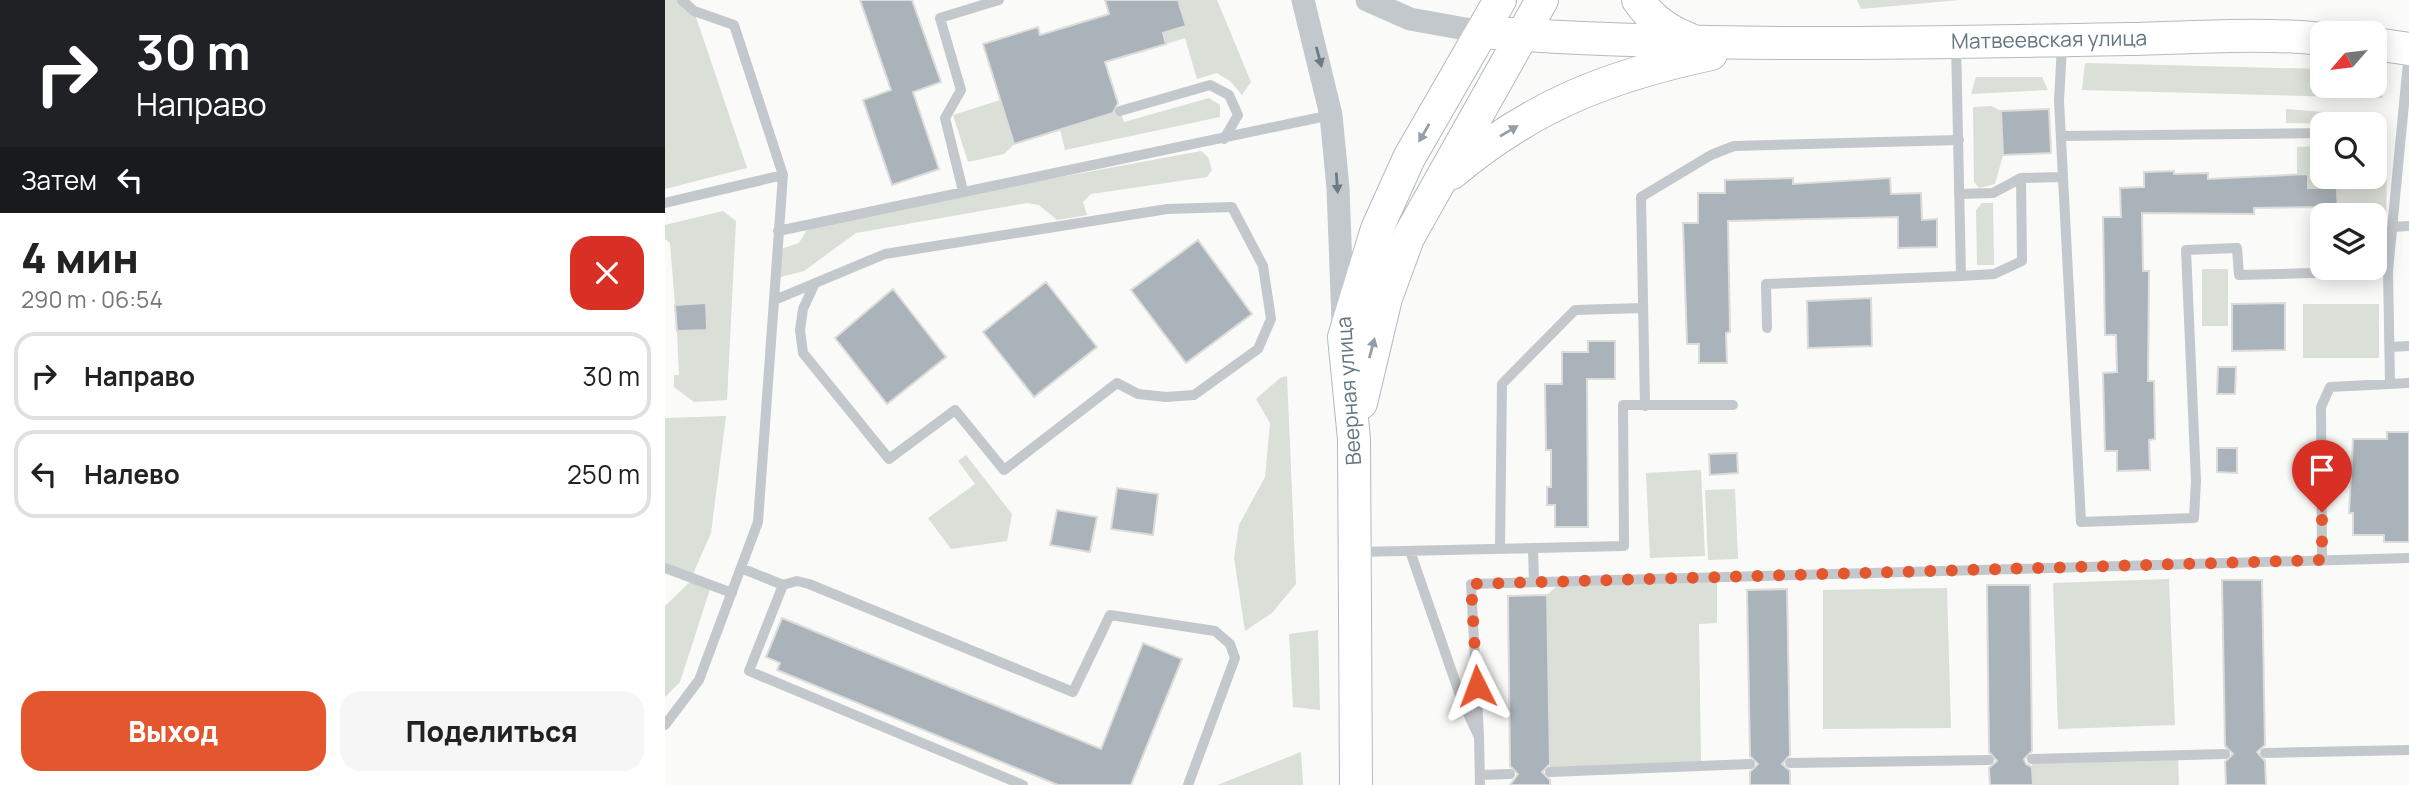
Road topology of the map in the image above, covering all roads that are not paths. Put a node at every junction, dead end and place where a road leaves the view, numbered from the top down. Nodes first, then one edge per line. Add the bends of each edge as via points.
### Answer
1 (682, 0) edge
2 (999, 0) edge
3 (1303, 0) edge
4 (1367, 0) edge
5 (1500, 0) edge
6 (1542, 0) edge
7 (1638, 0) edge
8 (1482, 32) junction
9 (1523, 35) junction
10 (2063, 38) junction
11 (2310, 38) edge
12 (1693, 41) junction
13 (1775, 41) junction
14 (1956, 41) junction
15 (2387, 46) edge
16 (2409, 49) edge
17 (1120, 111) dead end
18 (1331, 115) junction
19 (2310, 133) edge
20 (2061, 136) junction
21 (1224, 139) junction
22 (1959, 140) junction
23 (783, 175) junction
24 (2063, 177) junction
25 (2021, 178) junction
26 (1435, 187) junction
27 (964, 191) junction
28 (1959, 194) junction
29 (665, 203) edge
30 (2409, 226) edge
31 (2392, 227) junction
32 (778, 231) junction
33 (2388, 271) junction
34 (1961, 276) junction
35 (815, 283) junction
36 (777, 299) junction
37 (1642, 308) junction
38 (1767, 328) dead end
39 (1344, 337) junction
40 (2409, 346) edge
41 (2390, 347) junction
42 (2390, 383) junction
43 (2409, 383) edge
44 (1733, 405) dead end
45 (1645, 406) junction
46 (1354, 439) junction
47 (1500, 548) junction
48 (1533, 548) junction
49 (1410, 551) junction
50 (1355, 553) junction
51 (2409, 558) edge
52 (2322, 560) junction
53 (665, 568) edge
54 (741, 568) junction
55 (1534, 582) junction
56 (783, 585) junction
57 (732, 593) junction
58 (665, 725) edge
59 (1479, 737) junction
60 (2409, 750) edge
61 (2265, 753) dead end
62 (2225, 754) dead end
63 (2032, 759) dead end
64 (1989, 760) dead end
65 (1790, 763) dead end
66 (1750, 764) dead end
67 (1550, 772) dead end
68 (1510, 774) dead end
69 (1480, 780) edge
70 (1023, 785) edge
71 (1188, 785) edge
72 (1356, 785) edge

1 - 23 lane via 694,11 734,25
2 - 27 lane via 940,18 961,90 945,118
3 -> 18 street, Веерная улица
4 - 8 street via 1410,19
5 - 8 street
6 - 9 street
7 - 12 street via 1669,32
8 - 9 street
8 -> 39 street via 1409,158 1377,229
9 - 12 street
9 - 26 street
10 - 11 street, Матвеевская улица via 2228,34
10 - 14 street, Матвеевская улица
10 - 20 lane
12 - 13 street
13 - 14 street, Матвеевская улица
26 -> 13 street via 1487,144 1538,113 1604,82
14 - 22 lane
15 - 16 street
16 - 31 lane
17 - 21 lane via 1210,85 1229,95 1238,115
18 - 21 lane
18 -> 39 street, Веерная улица
19 - 20 lane
20 - 24 lane
21 - 27 lane
22 - 28 lane
22 - 37 lane via 1734,146 1711,155 1641,197
23 - 29 lane
23 - 32 lane
24 - 25 lane
24 - 33 lane via 2081,522 2194,518 2196,467 2186,250 2238,248 2238,275
25 - 28 lane via 1993,192
25 - 34 lane via 2022,261 1994,274
46 -> 26 street via 1386,298 1408,238
27 - 32 lane
28 - 34 lane
30 - 31 lane
31 - 33 lane
32 - 36 lane
33 - 41 lane
34 - 38 lane via 1766,284
35 - 35 lane via 885,254 1167,209 1232,207 1263,266 1271,319 1258,349 1194,395 1138,394 1117,383 1004,471 955,410 889,459 803,353 803,309
35 - 36 lane
36 - 54 lane via 758,522
37 - 45 lane
37 - 47 lane via 1575,310 1502,384
39 - 46 street, Веерная улица
40 - 41 lane
41 - 42 lane
42 - 43 lane
42 - 52 lane via 2330,387 2321,407
44 - 45 lane
45 - 48 lane via 1623,405 1624,546
46 - 50 street, Веерная улица
47 - 48 lane
47 - 49 lane
48 - 55 lane
49 - 50 lane
49 - 59 lane
50 - 72 street, Веерная улица
51 - 52 lane
52 - 55 lane
53 - 57 lane
54 - 56 lane
54 - 57 lane
55 - 59 lane via 1471,584
56 - 70 lane via 748,671
56 - 71 lane via 809,584 1073,692 1109,615 1215,631 1230,644 1235,658
57 - 58 lane via 699,680
59 - 69 lane
60 - 61 lane
62 - 63 lane
64 - 65 lane
66 - 67 lane
68 - 69 lane

